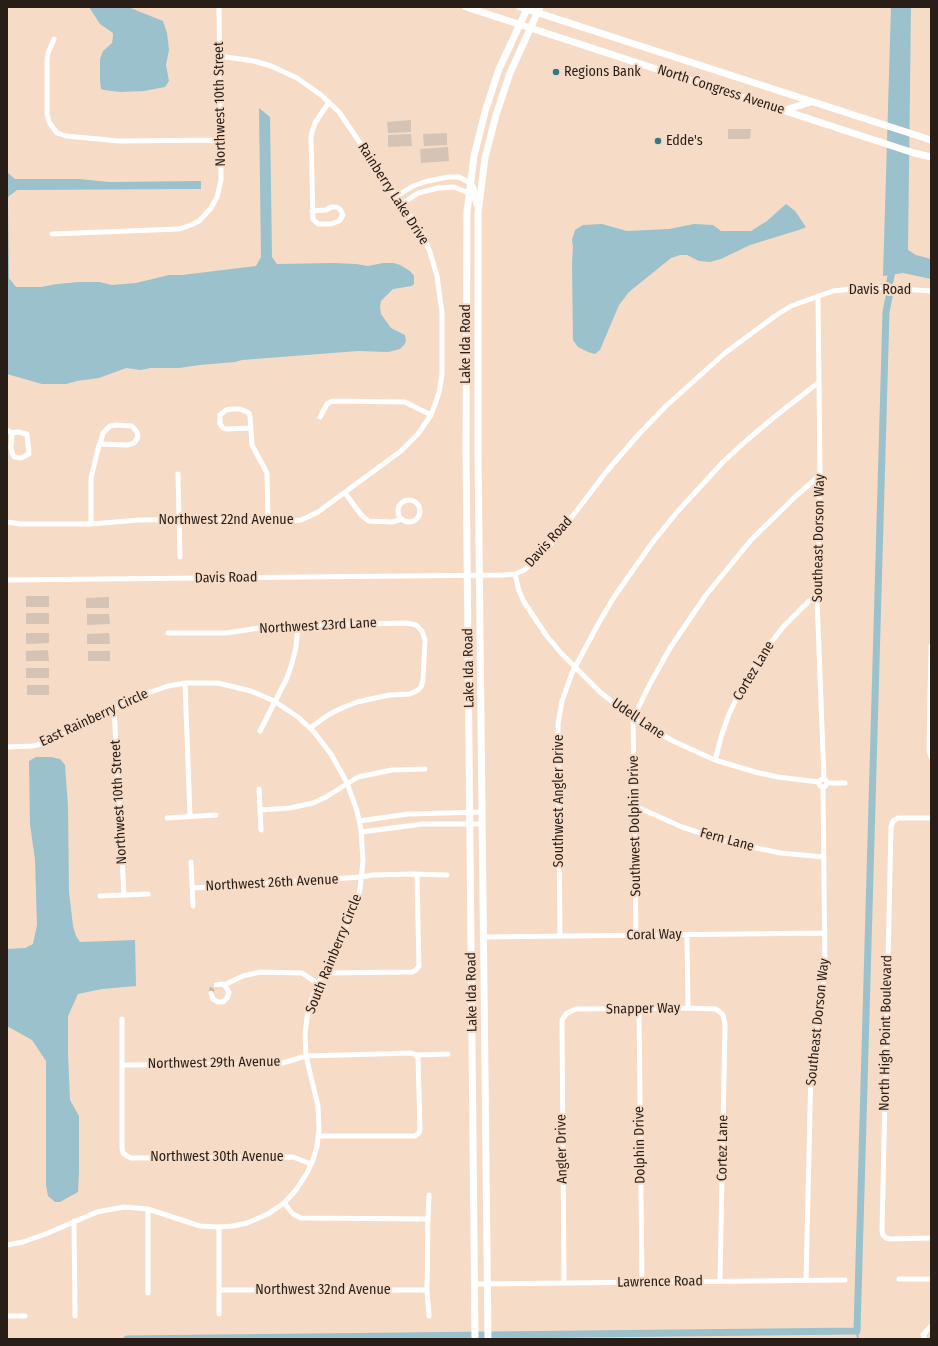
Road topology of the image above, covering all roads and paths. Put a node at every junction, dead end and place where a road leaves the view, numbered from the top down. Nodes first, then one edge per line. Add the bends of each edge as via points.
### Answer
1 (219, 7) edge
2 (466, 7) edge
3 (525, 8) edge
4 (539, 10) edge
5 (520, 25) junction
6 (530, 28) junction
7 (54, 39) dead end
8 (219, 56) junction
9 (329, 102) junction
10 (811, 102) junction
11 (784, 110) junction
12 (220, 140) junction
13 (931, 140) edge
14 (931, 157) edge
15 (470, 183) junction
16 (469, 193) junction
17 (397, 196) junction
18 (402, 204) junction
19 (312, 211) junction
20 (478, 213) junction
21 (52, 234) dead end
22 (931, 292) edge
23 (818, 296) junction
24 (466, 378) junction
25 (819, 382) junction
26 (478, 396) junction
27 (431, 415) junction
28 (320, 417) dead end
29 (251, 428) junction
30 (9, 432) edge
31 (100, 444) junction
32 (178, 474) dead end
33 (820, 475) junction
34 (345, 493) junction
35 (402, 519) junction
36 (180, 520) junction
37 (7, 522) edge
38 (268, 522) junction
39 (91, 524) junction
40 (180, 557) dead end
41 (515, 574) junction
42 (467, 576) junction
43 (479, 576) junction
44 (7, 580) edge
45 (817, 598) junction
46 (298, 625) junction
47 (168, 633) dead end
48 (931, 646) edge
49 (575, 668) junction
50 (185, 684) junction
51 (274, 701) junction
52 (114, 708) junction
53 (633, 718) junction
54 (310, 728) junction
55 (260, 731) dead end
56 (7, 747) edge
57 (931, 758) edge
58 (715, 760) junction
59 (425, 769) dead end
60 (823, 782) junction
61 (347, 783) junction
62 (845, 783) dead end
63 (259, 788) dead end
64 (635, 806) junction
65 (260, 810) junction
66 (470, 812) junction
67 (482, 812) junction
68 (216, 815) dead end
69 (190, 816) junction
70 (167, 818) dead end
71 (931, 818) edge
72 (359, 821) junction
73 (470, 824) junction
74 (482, 824) junction
75 (260, 830) dead end
76 (361, 832) junction
77 (824, 857) junction
78 (191, 862) dead end
79 (417, 874) junction
80 (447, 874) dead end
81 (362, 878) junction
82 (193, 888) junction
83 (148, 894) dead end
84 (124, 895) junction
85 (100, 896) dead end
86 (193, 906) dead end
87 (825, 933) junction
88 (687, 934) junction
89 (636, 935) junction
90 (560, 936) junction
91 (483, 937) junction
92 (323, 973) junction
93 (318, 984) junction
94 (216, 985) dead end
95 (224, 986) junction
96 (211, 993) dead end
97 (688, 1008) junction
98 (639, 1009) junction
99 (723, 1015) joint
100 (564, 1016) joint
101 (122, 1019) dead end
102 (416, 1054) junction
103 (448, 1054) dead end
104 (306, 1056) junction
105 (122, 1065) junction
106 (318, 1136) junction
107 (311, 1164) junction
108 (429, 1195) dead end
109 (284, 1203) junction
110 (148, 1209) junction
111 (428, 1219) junction
112 (74, 1222) junction
113 (219, 1227) junction
114 (931, 1238) edge
115 (7, 1245) edge
116 (899, 1279) dead end
117 (931, 1279) edge
118 (806, 1280) junction
119 (844, 1280) dead end
120 (720, 1281) junction
121 (642, 1282) junction
122 (564, 1283) junction
123 (475, 1284) junction
124 (487, 1284) junction
125 (220, 1290) junction
126 (427, 1290) junction
127 (148, 1293) dead end
128 (219, 1314) dead end
129 (7, 1316) edge
130 (25, 1316) dead end
131 (75, 1316) dead end
132 (429, 1316) dead end
133 (931, 1326) edge
134 (475, 1339) edge
135 (488, 1339) edge
136 (925, 1339) edge

1 - 8 street, Northwest 10th Street
2 - 5 street, North Congress Avenue
3 - 4 street, North Congress Avenue
3 - 5 street, Lake Ida Road
4 - 6 street, Lake Ida Road
4 - 10 street, North Congress Avenue
5 - 6 street, North Congress Avenue
5 - 15 street, Lake Ida Road via 508,47 492,90 479,133
6 - 11 street, North Congress Avenue
6 - 20 street, Lake Ida Road via 510,73 491,132
7 - 12 street via 47,61 47,114 49,122 58,133 120,141
8 - 9 street, Rainberry Lake Drive via 254,61 281,70 312,88
8 - 12 street, Northwest 10th Street
9 - 17 street, Rainberry Lake Drive via 339,112
9 - 19 street via 312,132
10 - 11 street
10 - 13 street, North Congress Avenue
11 - 14 street, North Congress Avenue
12 - 21 street, Northwest 10th Street via 220,189 216,201 199,221 179,229
15 - 16 street, Lake Ida Road
15 - 17 street via 459,177 448,177 413,186
15 - 20 street via 475,193
16 - 18 street via 454,187 438,188 418,193
16 - 24 street, Lake Ida Road via 466,234
17 - 18 street, Rainberry Lake Drive
18 - 27 street, Rainberry Lake Drive via 423,235 434,264 441,294 442,374 439,393
19 - 19 street via 313,219 318,224 331,224 339,221 343,215 342,210 336,207
20 - 26 street, Lake Ida Road
22 - 23 street, Davis Road via 869,287 833,291
23 - 25 street, Southeast Dorson Way
23 - 41 street, Davis Road via 791,306 775,316 695,379 630,444 539,557
24 - 26 street via 473,393
24 - 42 street, Lake Ida Road
25 - 33 street, Southeast Dorson Way
25 - 49 street, Southwest Angler Drive via 747,440 678,511 614,597
26 - 43 street, Lake Ida Road
27 - 28 street via 410,404 400,402 332,401 327,404
27 - 34 street, Northwest 22nd Avenue via 412,442
29 - 29 street via 249,413 246,411 231,409 220,415 222,428
29 - 38 street via 253,450 267,473
30 - 30 street via 27,434 29,454 21,458 14,457
31 - 31 street via 103,433 110,426 132,426 137,432 138,437 134,443 128,445
31 - 39 street via 91,478
32 - 36 street
33 - 45 street, Southeast Dorson Way
33 - 53 street via 784,506 751,540 706,595 670,648
34 - 35 street via 362,516 369,521 392,522
34 - 38 street, Northwest 22nd Avenue via 310,517
35 - 35 street via 416,519 420,511 417,502 402,502 399,510
36 - 38 street, Northwest 22nd Avenue
36 - 39 street, Northwest 22nd Avenue
36 - 40 street
37 - 39 street, Northwest 22nd Avenue
41 - 43 street, Davis Road
41 - 49 street, Udell Lane via 519,591 532,616
42 - 43 street, Davis Road
42 - 44 street, Davis Road
42 - 66 street, Lake Ida Road
43 - 67 street, Lake Ida Road
45 - 58 street, Cortez Lane via 809,601 784,626 758,659 729,714
45 - 60 street, Southeast Dorson Way
46 - 47 street, Northwest 23rd Lane via 226,633
46 - 51 street via 292,663
46 - 54 street, Northwest 23rd Lane via 412,623 422,631 424,640 423,680 414,693 357,702 328,715
48 - 57 street
49 - 53 street, Udell Lane
49 - 90 street, Southwest Angler Drive via 566,690 558,724
50 - 51 street, East Rainberry Circle via 201,682 234,686
50 - 52 street, East Rainberry Circle via 151,691
50 - 69 street
51 - 54 street, South Rainberry Circle
51 - 55 street
52 - 56 street, East Rainberry Circle via 44,744 22,748
52 - 84 street, Northwest 10th Street
53 - 58 street, Udell Lane via 673,741
53 - 64 street, Southwest Dolphin Drive
54 - 61 street, South Rainberry Circle via 331,754
58 - 60 street, Udell Lane via 770,776
59 - 61 street via 375,772 358,776
60 - 62 street, Udell Lane
60 - 77 street, Southeast Dorson Way via 819,785 823,787
61 - 65 street via 313,802 290,808
61 - 72 street, South Rainberry Circle
63 - 65 street
64 - 77 street, Fern Lane via 682,827 731,843 781,853
64 - 89 street, Southwest Dolphin Drive
65 - 75 street
66 - 67 street
66 - 72 street via 408,814
66 - 73 street, Lake Ida Road
67 - 74 street, Lake Ida Road
68 - 69 street
69 - 70 street
71 - 114 street, North High Point Boulevard via 898,818 893,821 891,827 882,1230 883,1235 890,1239
72 - 76 street, South Rainberry Circle
73 - 74 street
73 - 76 street via 423,824
73 - 123 street, Lake Ida Road
74 - 91 street, Lake Ida Road
76 - 81 street, South Rainberry Circle
77 - 87 street, Southeast Dorson Way
78 - 82 street, Northwest 26th Avenue
79 - 80 street, Northwest 26th Avenue
79 - 81 street, Northwest 26th Avenue via 372,875
79 - 92 street via 419,966 416,970
81 - 82 street, Northwest 26th Avenue
81 - 92 street, South Rainberry Circle via 356,906
82 - 86 street, Northwest 26th Avenue
83 - 84 street
84 - 85 street
87 - 88 street, Coral Way
87 - 118 street, Southeast Dorson Way via 825,978 811,1069
88 - 89 street, Coral Way
88 - 97 street
89 - 90 street, Coral Way
90 - 91 street, Coral Way
91 - 124 street, Lake Ida Road
92 - 93 street, South Rainberry Circle
93 - 95 street via 302,973 260,972 243,976
93 - 104 street, South Rainberry Circle via 307,1018
94 - 95 street
95 - 96 street via 229,992 223,1002 215,1001
97 - 98 street, Snapper Way
97 - 99 street, Snapper Way via 711,1008
98 - 100 street, Snapper Way via 576,1009
98 - 121 street, Dolphin Drive
99 - 120 street, Cortez Lane via 726,1024
100 - 122 street, Angler Drive via 561,1025
101 - 105 street
102 - 103 street, Northwest 29th Avenue
102 - 104 street, Northwest 29th Avenue
102 - 106 street via 419,1133 415,1136
104 - 105 street, Northwest 29th Avenue via 279,1064
104 - 106 street, South Rainberry Circle via 318,1106
105 - 107 street, Northwest 30th Avenue via 122,1148 126,1156 292,1157
106 - 107 street, South Rainberry Circle
107 - 109 street, South Rainberry Circle via 302,1182
108 - 111 street
109 - 111 street via 301,1218
109 - 113 street, South Rainberry Circle via 247,1223
110 - 112 street, South Rainberry Circle via 110,1209
110 - 113 street, South Rainberry Circle via 200,1226
110 - 127 street
111 - 126 street
112 - 115 street, South Rainberry Circle via 33,1239
112 - 131 street
113 - 125 street
116 - 117 street
118 - 119 street, Lawrence Road
118 - 120 street, Lawrence Road
120 - 121 street, Lawrence Road
121 - 122 street, Lawrence Road
122 - 124 street, Lawrence Road
123 - 124 street, Lawrence Road
123 - 134 street, Lake Ida Road
124 - 135 street, Lake Ida Road
125 - 126 street, Northwest 32nd Avenue
125 - 128 street
126 - 132 street
129 - 130 street
133 - 136 street via 923,1335

